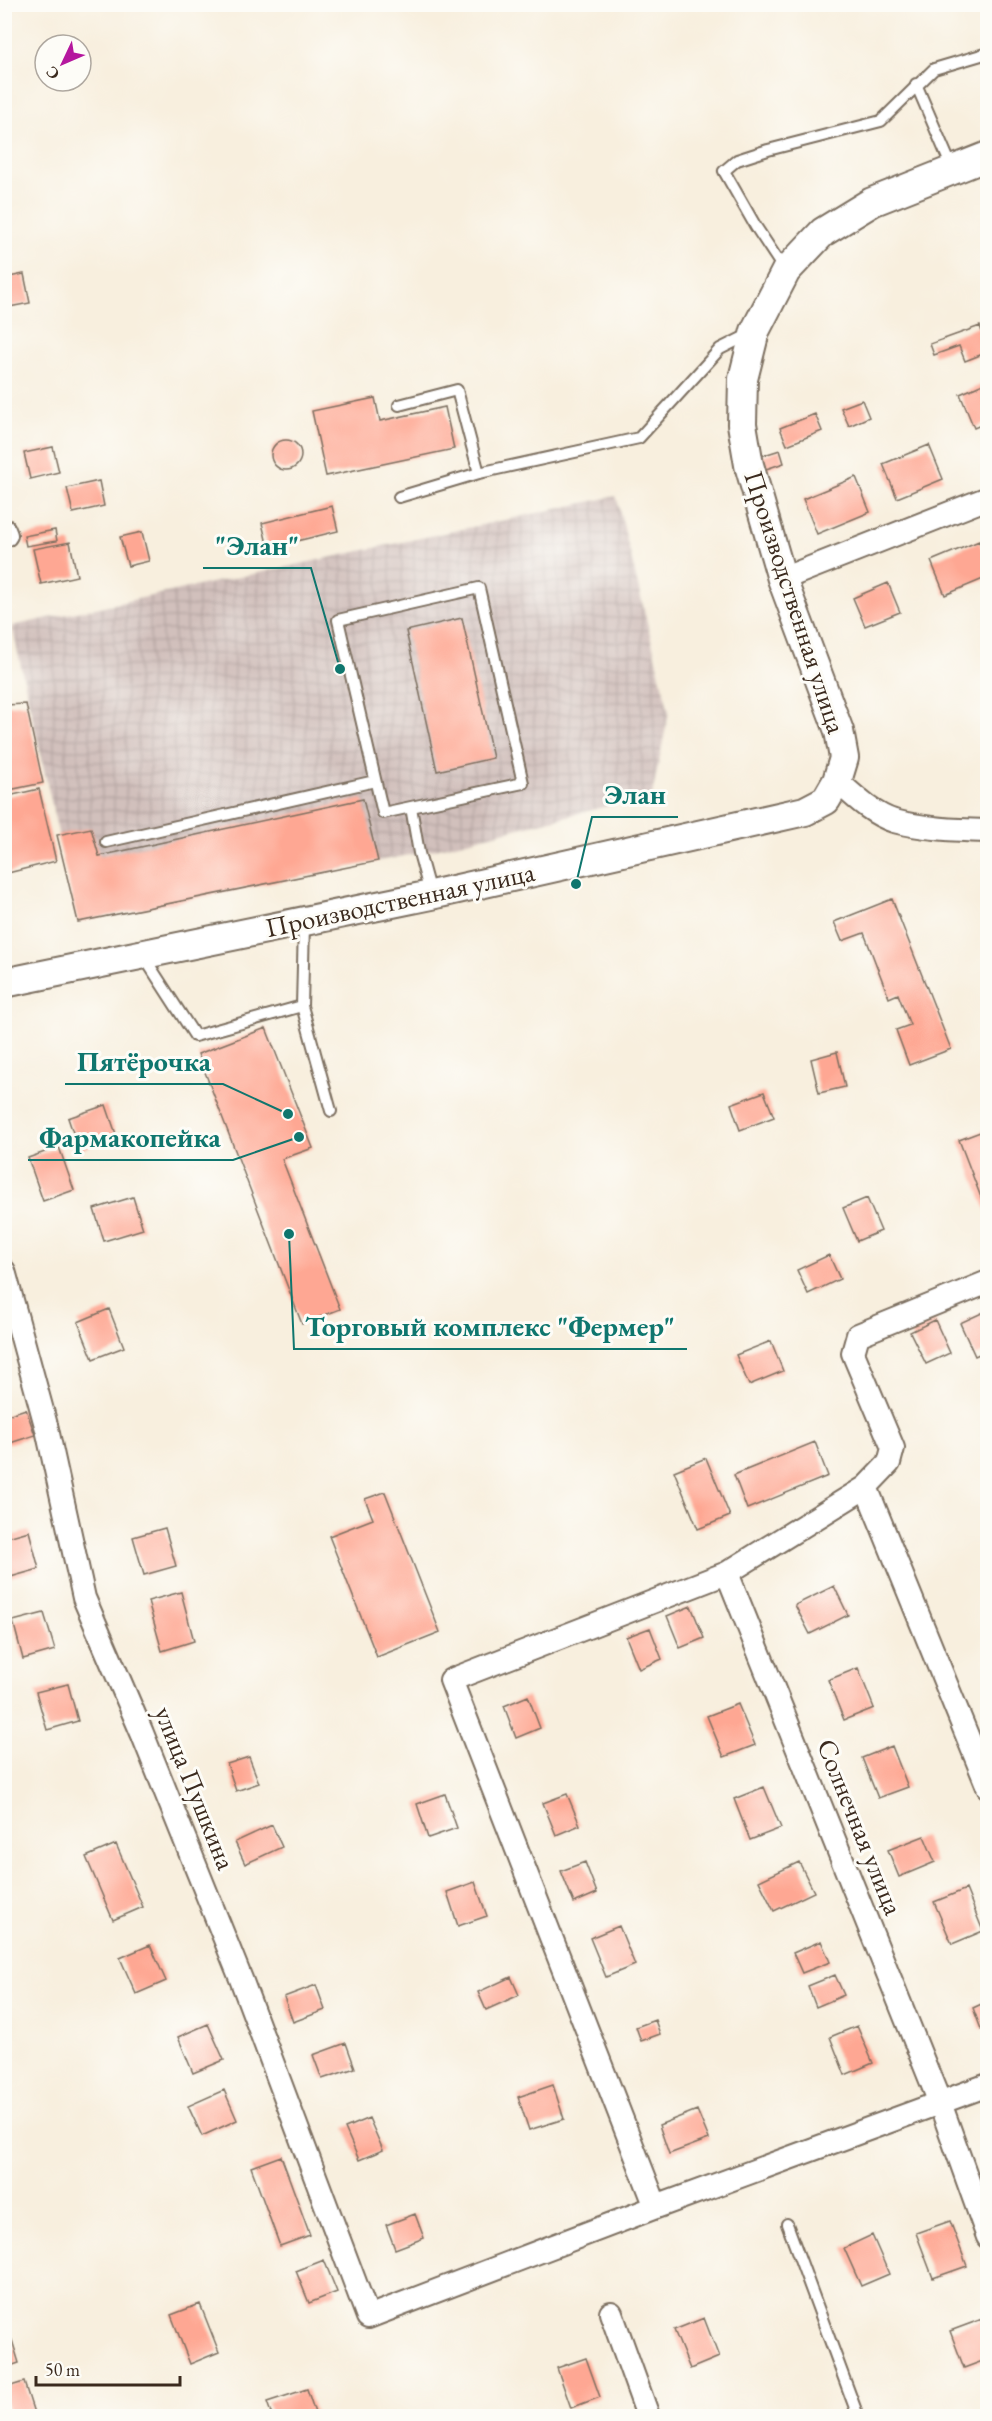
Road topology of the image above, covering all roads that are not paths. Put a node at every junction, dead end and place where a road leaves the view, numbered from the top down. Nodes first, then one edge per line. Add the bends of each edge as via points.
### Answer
1 (987, 52) edge
2 (916, 84) junction
3 (987, 156) edge
4 (953, 170) junction
5 (786, 272) junction
6 (755, 331) junction
7 (399, 405) dead end
8 (479, 473) junction
9 (399, 498) dead end
10 (987, 498) edge
11 (782, 579) junction
12 (375, 781) junction
13 (837, 781) junction
14 (411, 807) junction
15 (987, 831) edge
16 (106, 842) dead end
17 (431, 895) junction
18 (304, 921) junction
19 (142, 955) junction
20 (4, 984) edge
21 (302, 1006) junction
22 (331, 1112) dead end
23 (4, 1271) edge
24 (987, 1282) edge
25 (866, 1487) junction
26 (727, 1573) junction
27 (987, 1787) edge
28 (987, 2085) edge
29 (940, 2103) junction
30 (656, 2207) junction
31 (787, 2224) dead end
32 (987, 2237) edge
33 (610, 2313) dead end
34 (648, 2416) edge
35 (858, 2416) edge

1 - 2 lane via 934,69
2 - 4 lane
2 - 5 lane via 881,122 768,150 737,160 724,171
3 - 4 street, Производственная улица
4 - 5 street, Производственная улица via 872,202 823,232
5 - 6 street, Производственная улица
6 - 8 lane via 720,350 639,438
6 - 11 street, Производственная улица via 743,379 742,424 749,465
7 - 8 lane via 457,390
8 - 9 lane
10 - 11 street
11 - 13 street, Производственная улица via 839,731 844,758
12 - 14 lane via 383,813
12 - 14 lane via 338,620 479,588 523,783
12 - 16 lane
13 - 15 street via 862,804 894,820
13 - 17 street, Производственная улица via 826,800 805,811
14 - 17 lane
17 - 18 street, Производственная улица
18 - 19 street, Производственная улица
18 - 21 lane
19 - 20 street, Производственная улица
19 - 21 lane via 195,1036
21 - 22 lane
23 - 30 street, улица Пушкина via 48,1429 84,1598 242,1979 368,2317
24 - 25 street via 858,1335 853,1353 893,1448 889,1463
25 - 26 street
25 - 27 street
26 - 29 street, Солнечная улица
26 - 30 street via 451,1680
28 - 29 street
29 - 30 street
29 - 32 street, Солнечная улица
31 - 35 lane
33 - 34 street

